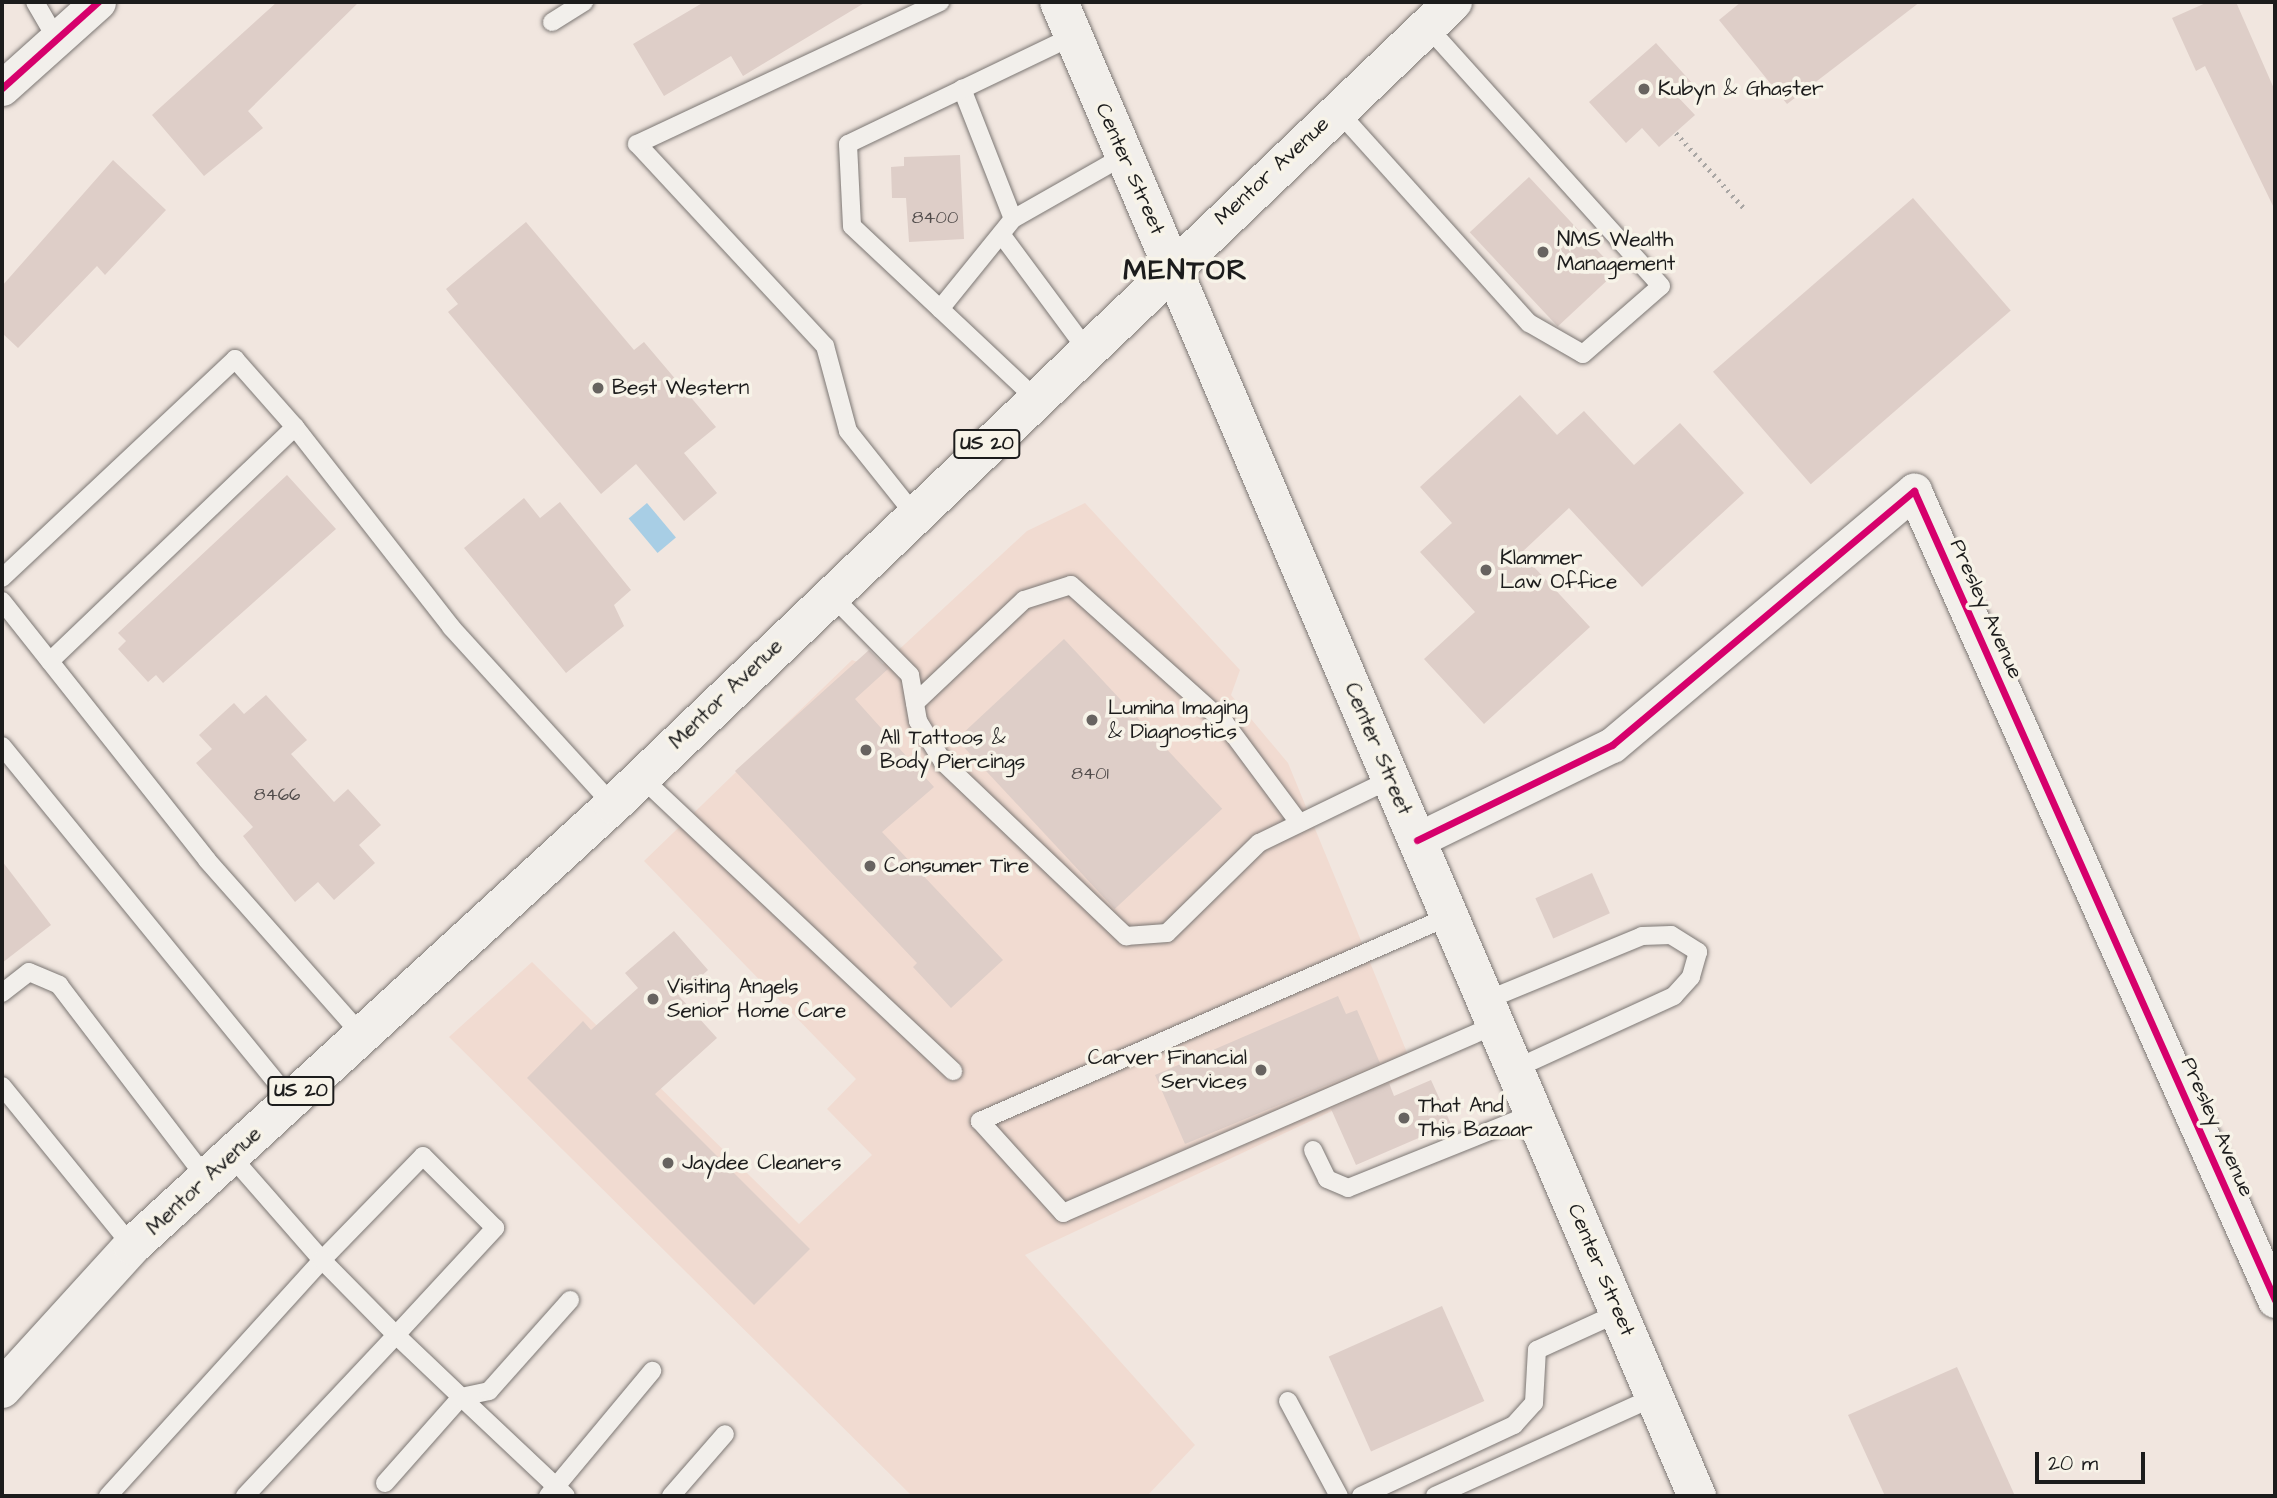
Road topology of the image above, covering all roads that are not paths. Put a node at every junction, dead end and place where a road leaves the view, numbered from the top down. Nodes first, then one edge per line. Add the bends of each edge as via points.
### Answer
1 (35, 2) edge
2 (98, 2) edge
3 (584, 2) edge
4 (940, 2) edge
5 (1059, 2) edge
6 (1440, 14) edge
7 (552, 22) dead end
8 (1073, 36) junction
9 (57, 40) junction
10 (2, 88) edge
11 (962, 89) junction
12 (1337, 110) junction
13 (1124, 156) junction
14 (1013, 219) junction
15 (1001, 234) junction
16 (1173, 266) junction
17 (940, 309) junction
18 (1086, 349) junction
19 (1035, 398) junction
20 (295, 428) junction
21 (914, 514) junction
22 (2, 578) edge
23 (830, 594) junction
24 (2, 601) edge
25 (50, 661) junction
26 (915, 703) junction
27 (2, 746) edge
28 (641, 778) junction
29 (1391, 779) junction
30 (613, 805) junction
31 (1297, 820) junction
32 (1417, 840) junction
33 (1450, 916) junction
34 (2, 993) edge
35 (1492, 1012) junction
36 (362, 1035) junction
37 (1517, 1068) junction
38 (953, 1071) dead end
39 (2, 1086) edge
40 (291, 1100) junction
41 (1535, 1113) junction
42 (1313, 1150) dead end
43 (218, 1167) junction
44 (132, 1246) junction
45 (322, 1260) junction
46 (570, 1300) dead end
47 (2275, 1300) edge
48 (1618, 1313) junction
49 (396, 1335) junction
50 (652, 1371) dead end
51 (2, 1389) edge
52 (461, 1397) junction
53 (1654, 1397) junction
54 (1288, 1401) dead end
55 (725, 1434) dead end
56 (385, 1483) dead end
57 (556, 1493) edge
58 (108, 1496) edge
59 (245, 1496) edge
60 (671, 1496) edge
61 (1339, 1496) edge
62 (1361, 1496) edge
63 (1435, 1496) edge
64 (1696, 1496) edge

1 - 9 lane
2 - 9 street
3 - 7 lane
4 - 21 lane via 637,144 825,346 848,430
5 - 8 main road, Center Street
6 - 12 main road, Mentor Avenue / US 20
6 - 12 lane via 1661,286 1583,354 1529,323
8 - 11 lane
8 - 13 main road, Center Street
9 - 10 street
11 - 14 lane
11 - 17 lane via 848,144 852,226
12 - 16 main road, Mentor Avenue / US 20
13 - 14 lane
13 - 16 main road, Center Street
14 - 15 lane
15 - 17 lane
15 - 18 lane
16 - 18 main road, Mentor Avenue / US 20
16 - 29 main road, Center Street
17 - 19 lane
18 - 19 main road, Mentor Avenue / US 20
19 - 21 main road, Mentor Avenue / US 20
20 - 22 lane via 235,359
20 - 25 lane
20 - 30 lane via 451,628
21 - 23 main road, Mentor Avenue / US 20
23 - 26 lane via 910,675
23 - 28 main road, Mentor Avenue / US 20
24 - 25 lane
25 - 36 lane via 207,860
26 - 31 lane via 1024,600 1071,585 1225,723
26 - 31 lane via 925,738 943,762 1126,936 1167,933 1241,858
27 - 40 lane
28 - 30 main road, Mentor Avenue / US 20
28 - 38 lane
29 - 31 lane
29 - 32 main road, Center Street
30 - 36 main road, Mentor Avenue / US 20
32 - 33 main road, Center Street
32 - 47 street, Presley Avenue via 1612,745 1914,491
33 - 35 main road, Center Street
33 - 35 lane via 980,1121 1063,1213
34 - 43 lane via 29,972 59,985
35 - 37 main road, Center Street
35 - 37 lane via 1642,936 1671,934 1698,952 1691,977 1674,996
36 - 40 main road, Mentor Avenue / US 20
37 - 41 main road, Center Street
39 - 44 lane
40 - 43 main road, Mentor Avenue / US 20
41 - 42 lane via 1348,1188 1327,1179
41 - 48 main road, Center Street
43 - 44 main road, Mentor Avenue / US 20
43 - 45 lane
44 - 51 main road, Mentor Avenue / US 20
45 - 49 lane
45 - 49 lane via 423,1156 495,1228
45 - 58 lane
46 - 52 lane via 489,1391
48 - 53 main road, Center Street
48 - 62 lane via 1537,1350 1534,1403 1514,1425
49 - 52 lane
49 - 59 lane
50 - 57 lane
52 - 56 lane
52 - 57 lane
53 - 63 lane
53 - 64 main road, Center Street
54 - 61 lane
55 - 60 lane

